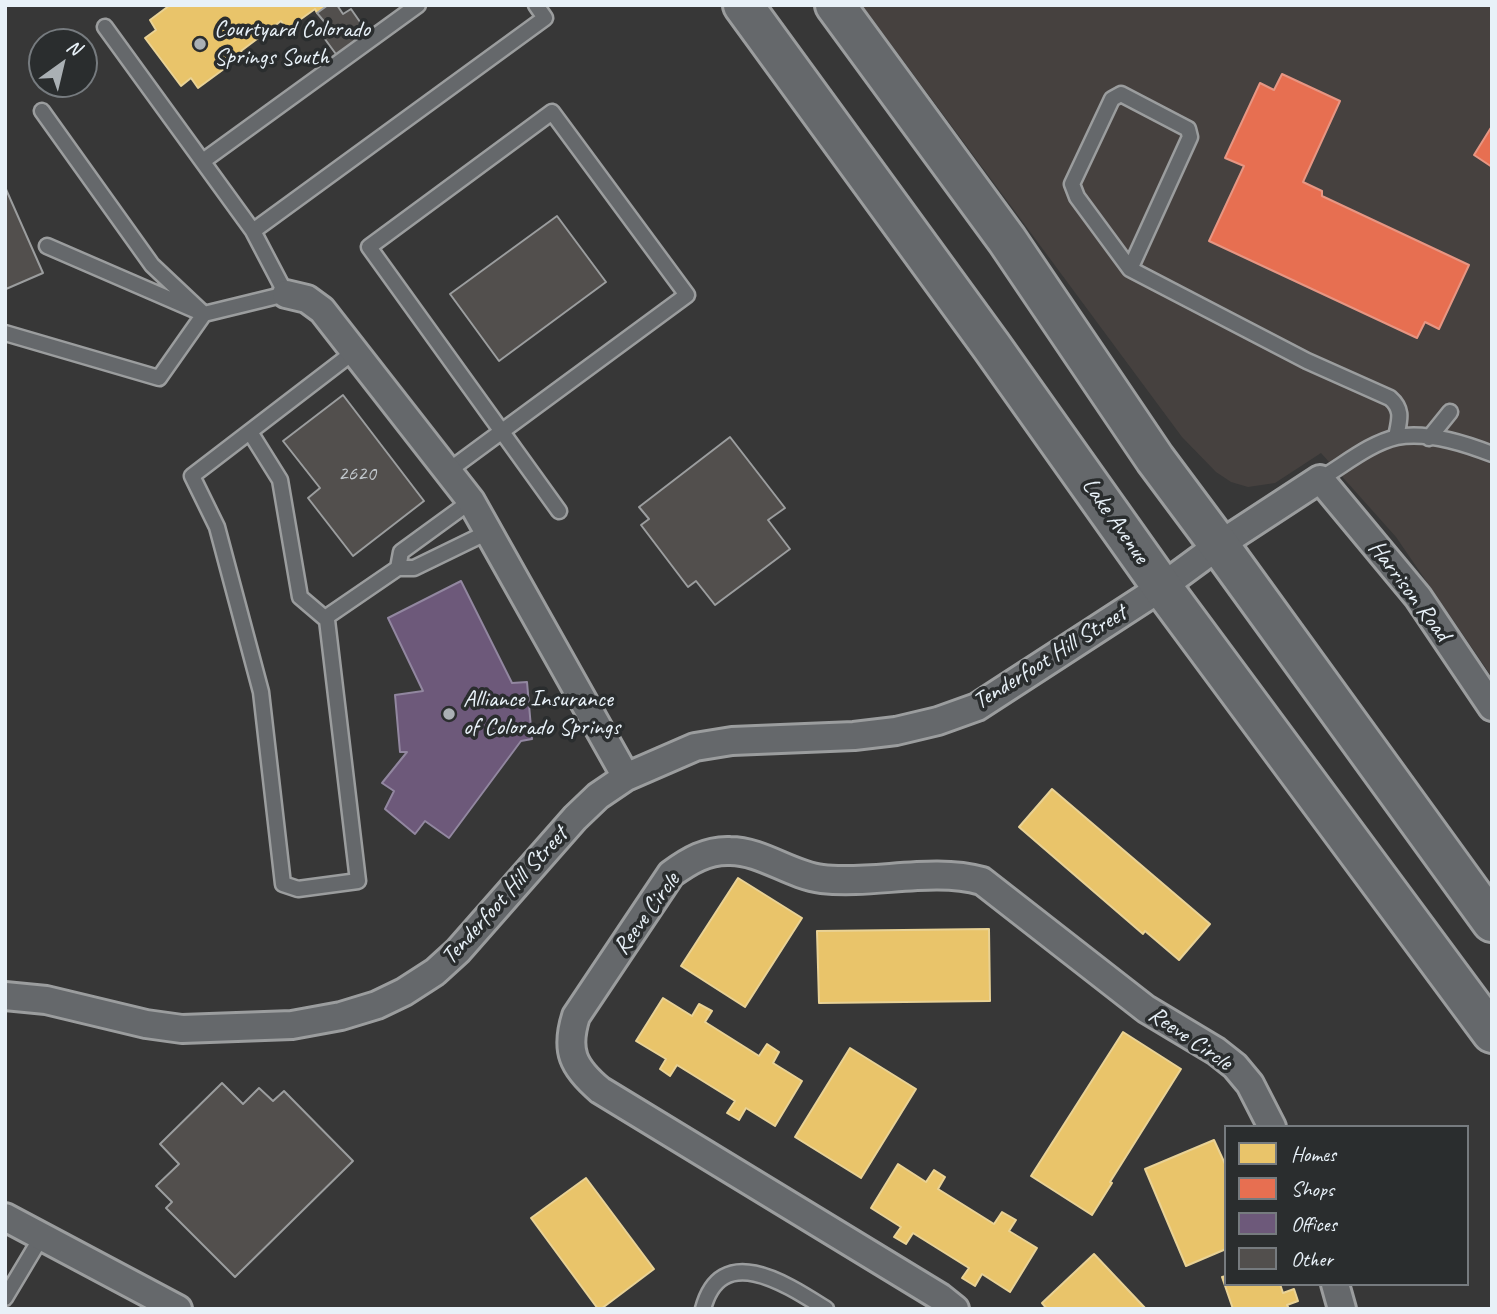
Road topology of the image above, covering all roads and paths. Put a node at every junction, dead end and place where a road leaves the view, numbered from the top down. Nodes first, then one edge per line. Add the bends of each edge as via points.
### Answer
1 (418, 5) edge
2 (536, 5) edge
3 (743, 5) edge
4 (835, 5) edge
5 (105, 27) dead end
6 (42, 111) dead end
7 (203, 162) junction
8 (253, 231) junction
9 (47, 246) dead end
10 (1130, 269) junction
11 (286, 294) junction
12 (204, 314) junction
13 (5, 333) edge
14 (355, 351) junction
15 (1450, 412) dead end
16 (503, 430) junction
17 (250, 432) junction
18 (1396, 437) junction
19 (1429, 438) junction
20 (1492, 454) edge
21 (447, 471) junction
22 (1321, 479) junction
23 (471, 501) junction
24 (559, 510) dead end
25 (488, 532) junction
26 (1219, 545) junction
27 (398, 568) junction
28 (1162, 587) junction
29 (324, 618) junction
30 (1492, 707) edge
31 (626, 777) junction
32 (1492, 922) edge
33 (5, 996) edge
34 (1492, 1033) edge
35 (1271, 1125) edge
36 (5, 1217) edge
37 (42, 1236) junction
38 (1336, 1286) edge
39 (5, 1298) edge
40 (178, 1309) edge
41 (703, 1309) edge
42 (826, 1309) edge
43 (955, 1309) edge
44 (1342, 1309) edge

1 - 7 lane
2 - 8 lane via 545,18
3 - 28 main road, Lake Avenue
4 - 26 main road via 1007,240
5 - 7 lane
6 - 12 lane via 152,265
7 - 8 lane
8 - 11 lane
9 - 12 lane
10 - 10 lane via 1190,137 1188,129 1121,94 1112,99 1072,184
10 - 18 lane via 1307,361 1390,398 1401,414
11 - 12 lane
11 - 14 street via 307,299 322,310
12 - 13 lane via 159,378
14 - 17 lane
14 - 21 street
15 - 19 lane
16 - 16 lane via 369,247 552,112 687,295
16 - 21 lane
16 - 24 lane
17 - 29 lane via 280,480 300,597
17 - 29 lane via 192,476 217,527 261,692 283,884 298,889 358,881
18 - 19 lane
18 - 22 lane
19 - 20 lane
21 - 23 street
22 - 26 street, Tenderfoot Hill Street
22 - 30 street, Harrison Road via 1418,597
23 - 25 street
23 - 27 lane via 401,552
25 - 27 lane via 414,568
25 - 31 street
26 - 28 street, Tenderfoot Hill Street
26 - 32 main road
27 - 29 lane
28 - 31 street, Tenderfoot Hill Street via 977,707 938,721 854,736 695,747
28 - 34 main road, Lake Avenue
31 - 33 street, Tenderfoot Hill Street via 575,818 458,951 435,972 377,1005 292,1025 182,1029 46,1000
35 - 43 street, Reeve Circle via 1235,1066 1146,1009 982,881 957,876 822,879 731,850 689,861 671,874 576,1016 570,1034 575,1062 600,1090
36 - 37 street
37 - 39 lane
37 - 40 street
38 - 44 street
41 - 42 lane via 716,1280 736,1271 766,1277

